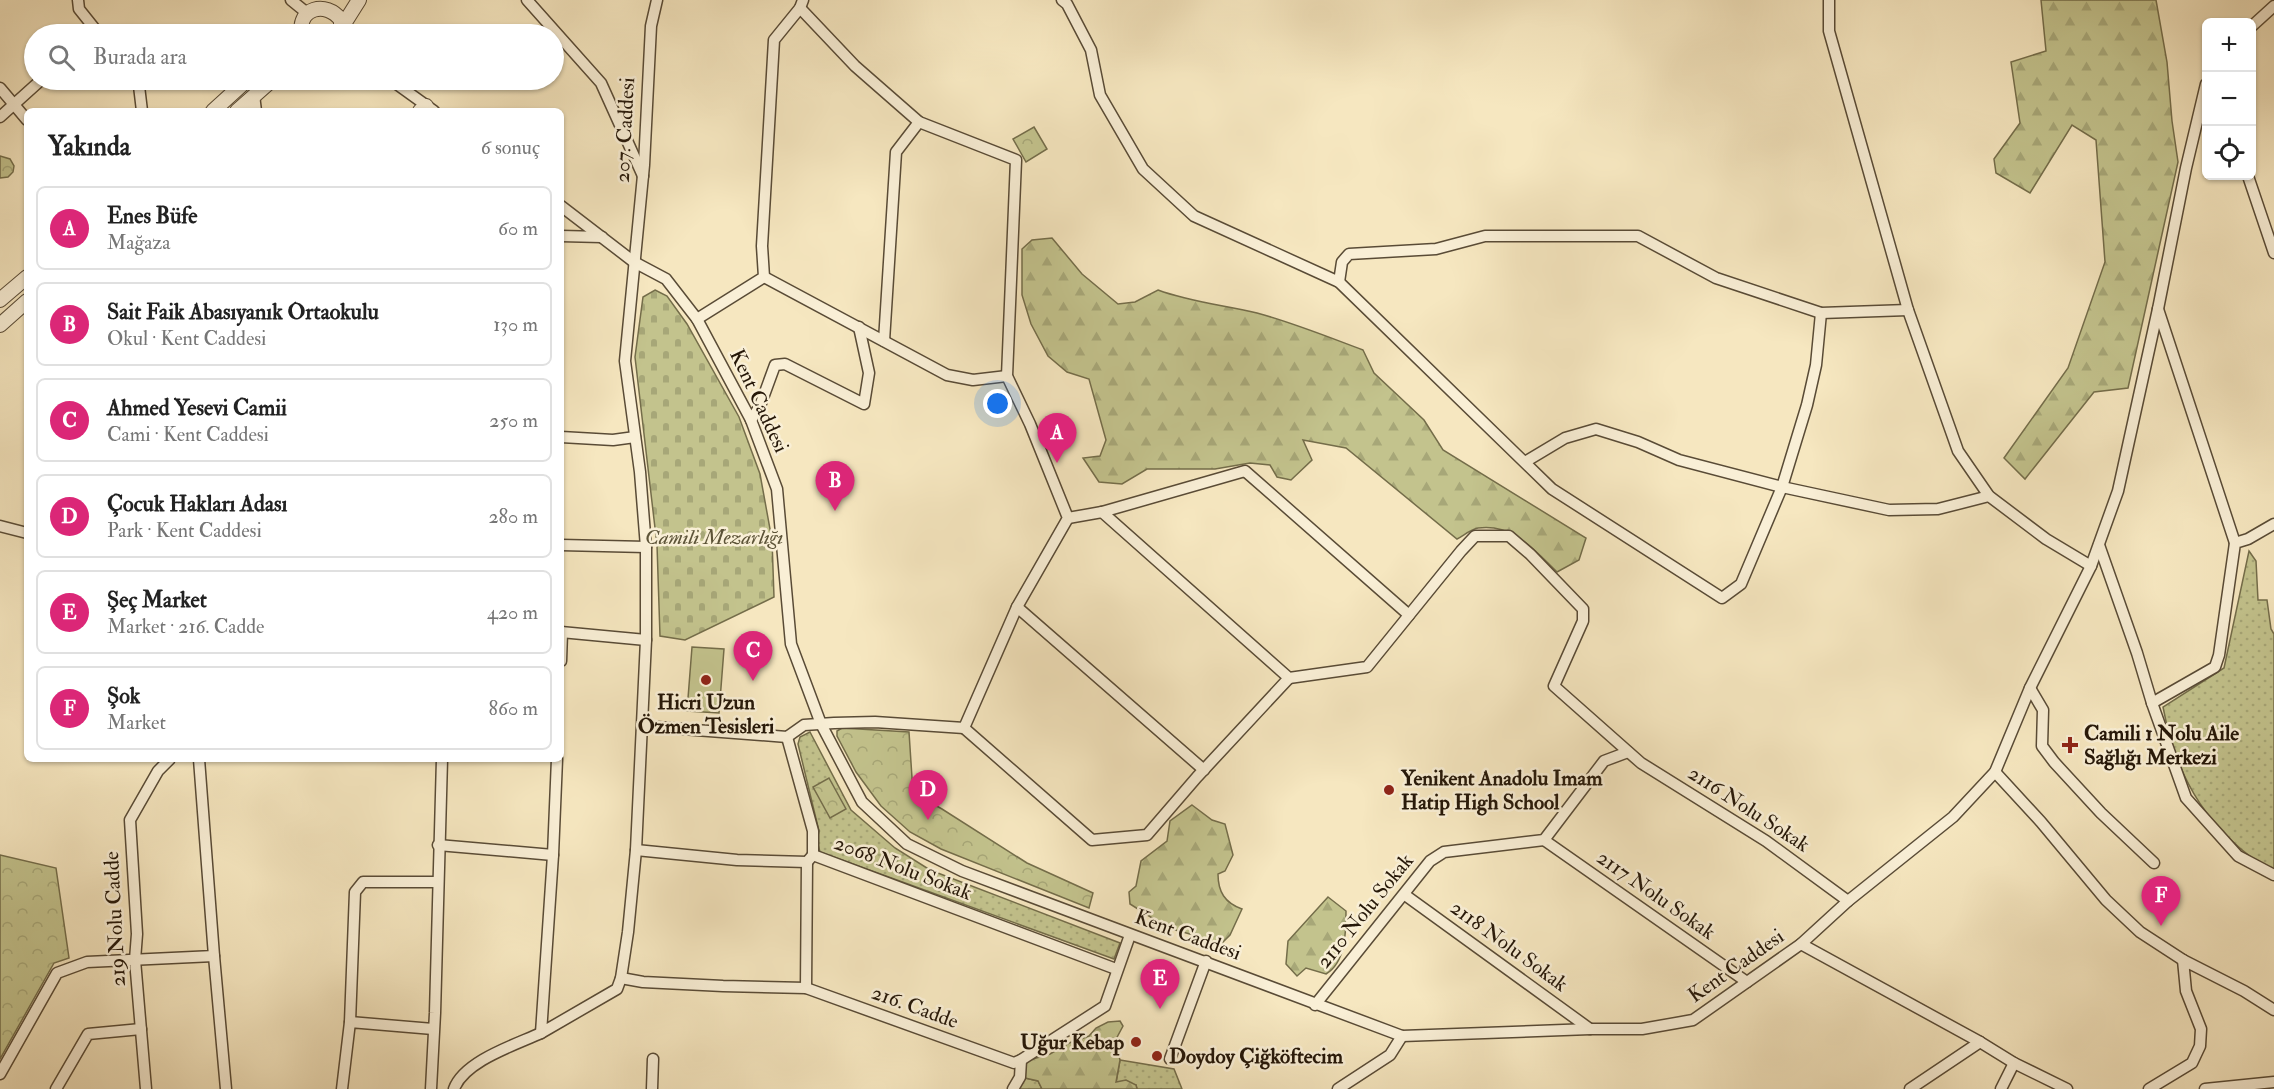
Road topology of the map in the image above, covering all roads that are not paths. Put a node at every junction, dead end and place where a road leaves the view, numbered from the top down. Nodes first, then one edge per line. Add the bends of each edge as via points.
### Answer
1 (78, 0) edge
2 (291, 0) edge
3 (359, 0) edge
4 (527, 0) edge
5 (657, 0) edge
6 (1062, 0) edge
7 (1829, 0) edge
8 (329, 4) edge
9 (801, 4) edge
10 (2274, 6) edge
11 (307, 14) junction
12 (2256, 22) edge
13 (88, 24) edge
14 (301, 24) edge
15 (340, 24) edge
16 (346, 24) edge
17 (548, 24) edge
18 (564, 42) edge
19 (0, 88) edge
20 (29, 90) edge
21 (139, 90) edge
22 (236, 90) edge
23 (260, 90) edge
24 (403, 90) edge
25 (254, 95) junction
26 (2202, 101) edge
27 (13, 105) junction
28 (142, 108) edge
29 (216, 108) edge
30 (240, 108) edge
31 (256, 108) edge
32 (426, 108) edge
33 (0, 117) edge
34 (24, 117) edge
35 (919, 122) junction
36 (643, 176) junction
37 (2249, 180) edge
38 (564, 208) edge
39 (564, 236) edge
40 (602, 237) junction
41 (2274, 253) edge
42 (634, 262) junction
43 (764, 276) junction
44 (24, 280) edge
45 (1339, 282) junction
46 (0, 300) edge
47 (24, 304) edge
48 (2158, 309) junction
49 (1908, 310) junction
50 (1821, 313) junction
51 (697, 319) junction
52 (0, 325) edge
53 (859, 327) junction
54 (884, 341) junction
55 (1006, 376) junction
56 (751, 420) junction
57 (564, 437) edge
58 (636, 437) junction
59 (1525, 462) junction
60 (1782, 487) junction
61 (1989, 496) junction
62 (1102, 512) junction
63 (1068, 518) junction
64 (2274, 524) edge
65 (0, 526) edge
66 (24, 532) edge
67 (2235, 543) junction
68 (564, 545) edge
69 (2099, 545) junction
70 (646, 547) junction
71 (2091, 566) junction
72 (1017, 607) junction
73 (1409, 615) junction
74 (564, 632) edge
75 (646, 640) junction
76 (1289, 678) junction
77 (2030, 688) junction
78 (2152, 703) junction
79 (821, 724) junction
80 (643, 726) junction
81 (964, 729) junction
82 (787, 737) junction
83 (1628, 752) junction
84 (167, 762) edge
85 (199, 762) edge
86 (442, 762) edge
87 (557, 762) edge
88 (1204, 770) junction
89 (1995, 772) junction
90 (1544, 840) junction
91 (438, 845) junction
92 (636, 850) junction
93 (553, 855) junction
94 (810, 859) junction
95 (2154, 863) dead end
96 (2274, 875) edge
97 (438, 882) junction
98 (1405, 895) junction
99 (1848, 901) junction
100 (1130, 935) junction
101 (1801, 944) junction
102 (213, 957) junction
103 (135, 960) junction
104 (2183, 960) junction
105 (1206, 961) junction
106 (1116, 969) junction
107 (621, 978) junction
108 (1747, 981) junction
109 (806, 988) junction
110 (1315, 1005) junction
111 (2274, 1010) edge
112 (350, 1022) junction
113 (141, 1029) junction
114 (433, 1029) junction
115 (1590, 1029) junction
116 (541, 1033) junction
117 (1402, 1036) junction
118 (1980, 1042) junction
119 (653, 1059) dead end
120 (1170, 1059) dead end
121 (1022, 1060) junction
122 (2014, 1063) junction
123 (0, 1074) edge
124 (2274, 1082) edge
125 (2045, 1084) edge
126 (56, 1089) edge
127 (146, 1089) edge
128 (226, 1089) edge
129 (342, 1089) edge
130 (431, 1089) edge
131 (454, 1089) edge
132 (652, 1089) edge
133 (1013, 1089) edge
134 (1338, 1089) edge
135 (1910, 1089) edge
136 (2001, 1089) edge
137 (2067, 1089) edge
138 (2149, 1089) edge
139 (2205, 1089) edge

1 - 13 street
2 - 11 street
3 - 16 street
4 - 17 street
5 - 36 street, 207. Caddesi via 651,26
6 - 45 street via 1091,50 1100,95 1143,169 1194,216
7 - 49 street via 1828,31
8 - 11 street
8 - 15 street
9 - 35 street via 855,66
9 - 43 street via 774,40 762,246
10 - 12 street
11 - 14 street
18 - 36 street via 601,83
19 - 27 street
20 - 27 street
21 - 28 street
22 - 29 street
23 - 25 street
24 - 32 street
25 - 30 street
25 - 31 street
26 - 48 street
27 - 33 street
27 - 34 street
35 - 54 street via 896,152
35 - 55 street via 1016,159
36 - 42 street, 207. Caddesi
37 - 41 street
38 - 40 street, Kent Caddesi
39 - 40 street
40 - 42 street, Kent Caddesi
42 - 51 street, Kent Caddesi via 666,279
42 - 58 street, 207. Caddesi via 625,360
43 - 51 street
43 - 53 street
44 - 46 street
45 - 50 street via 1342,262 1349,254 1436,249 1485,236 1638,236 1716,278
45 - 59 street
47 - 52 street
48 - 67 street
48 - 69 street via 2118,491
49 - 50 street
49 - 61 street via 1958,451
50 - 60 street via 1810,395
51 - 56 street, Kent Caddesi
53 - 54 street
53 - 56 street via 869,373 864,404 785,364 775,365
54 - 55 street via 947,375 973,380
55 - 63 street
56 - 79 street, Kent Caddesi via 777,489 791,644
57 - 58 street
58 - 70 street, 207. Caddesi
59 - 60 street via 1565,438 1596,429 1679,460
59 - 60 street via 1552,489 1722,598 1741,584
60 - 61 street via 1889,510 1938,509
61 - 71 street via 2046,539
62 - 63 street
62 - 73 street via 1245,471
62 - 76 street
63 - 72 street
64 - 67 street
65 - 66 street
67 - 78 street via 2216,667
68 - 70 street
69 - 71 street
69 - 78 street
70 - 75 street, 207. Caddesi
71 - 77 street
72 - 81 street
72 - 88 street
73 - 76 street via 1367,667
73 - 83 street, 2116 Nolu Sokak via 1475,536 1509,536 1583,609 1583,621 1554,686
74 - 75 street
75 - 80 street, 207. Caddesi
76 - 88 street
77 - 89 street
77 - 95 street via 2043,710 2042,746 2101,813
78 - 96 street via 2186,798 2238,856
79 - 81 street via 875,722
79 - 82 street via 804,725
79 - 100 street, Kent Caddesi via 862,802 907,844 962,871
80 - 82 street
80 - 92 street, 207. Caddesi
81 - 88 street via 1092,840 1147,835
82 - 94 street via 813,831
83 - 90 street via 1604,762
83 - 99 street, 2116 Nolu Sokak via 1766,841
84 - 103 street, 219 Nolu Cadde via 130,820
85 - 102 street
86 - 91 street
87 - 93 street
89 - 99 street via 1953,817
89 - 104 street via 2106,900 2140,932
90 - 98 street, 2110 Nolu Sokak via 1444,852 1430,861
90 - 108 street, 2117 Nolu Sokak
91 - 93 street
91 - 97 street
92 - 94 street, 2068 Nolu Sokak via 737,860
92 - 107 street, 207. Caddesi
93 - 116 street
94 - 106 street, 2068 Nolu Sokak
94 - 109 street
97 - 112 street via 363,882 355,892
97 - 114 street
98 - 110 street, 2110 Nolu Sokak
98 - 115 street, 2118 Nolu Sokak
99 - 101 street
100 - 105 street, Kent Caddesi
100 - 106 street
101 - 108 street, Kent Caddesi
101 - 118 street, Kent Caddesi
102 - 103 street
102 - 128 street
103 - 113 street, 219 Nolu Cadde
103 - 123 street via 87,962 57,973
104 - 111 street
104 - 138 street via 2186,991 2201,1029 2200,1046 2192,1063
105 - 110 street, Kent Caddesi
105 - 120 street
106 - 121 street via 1105,1006
107 - 109 street, 216. Cadde
107 - 116 street via 617,989
108 - 115 street, Kent Caddesi via 1693,1020 1641,1029
109 - 121 street, 216. Cadde via 1014,1063
110 - 117 street, Kent Caddesi
112 - 114 street
112 - 129 street
113 - 126 street via 88,1034
113 - 127 street, 219 Nolu Cadde
114 - 130 street
115 - 117 street, Kent Caddesi
116 - 131 street via 478,1062
117 - 134 street via 1390,1055
118 - 122 street, Kent Caddesi
118 - 135 street
119 - 132 street
121 - 133 street via 1020,1077
122 - 125 street, Kent Caddesi
122 - 136 street
124 - 139 street
125 - 137 street, Kent Caddesi

